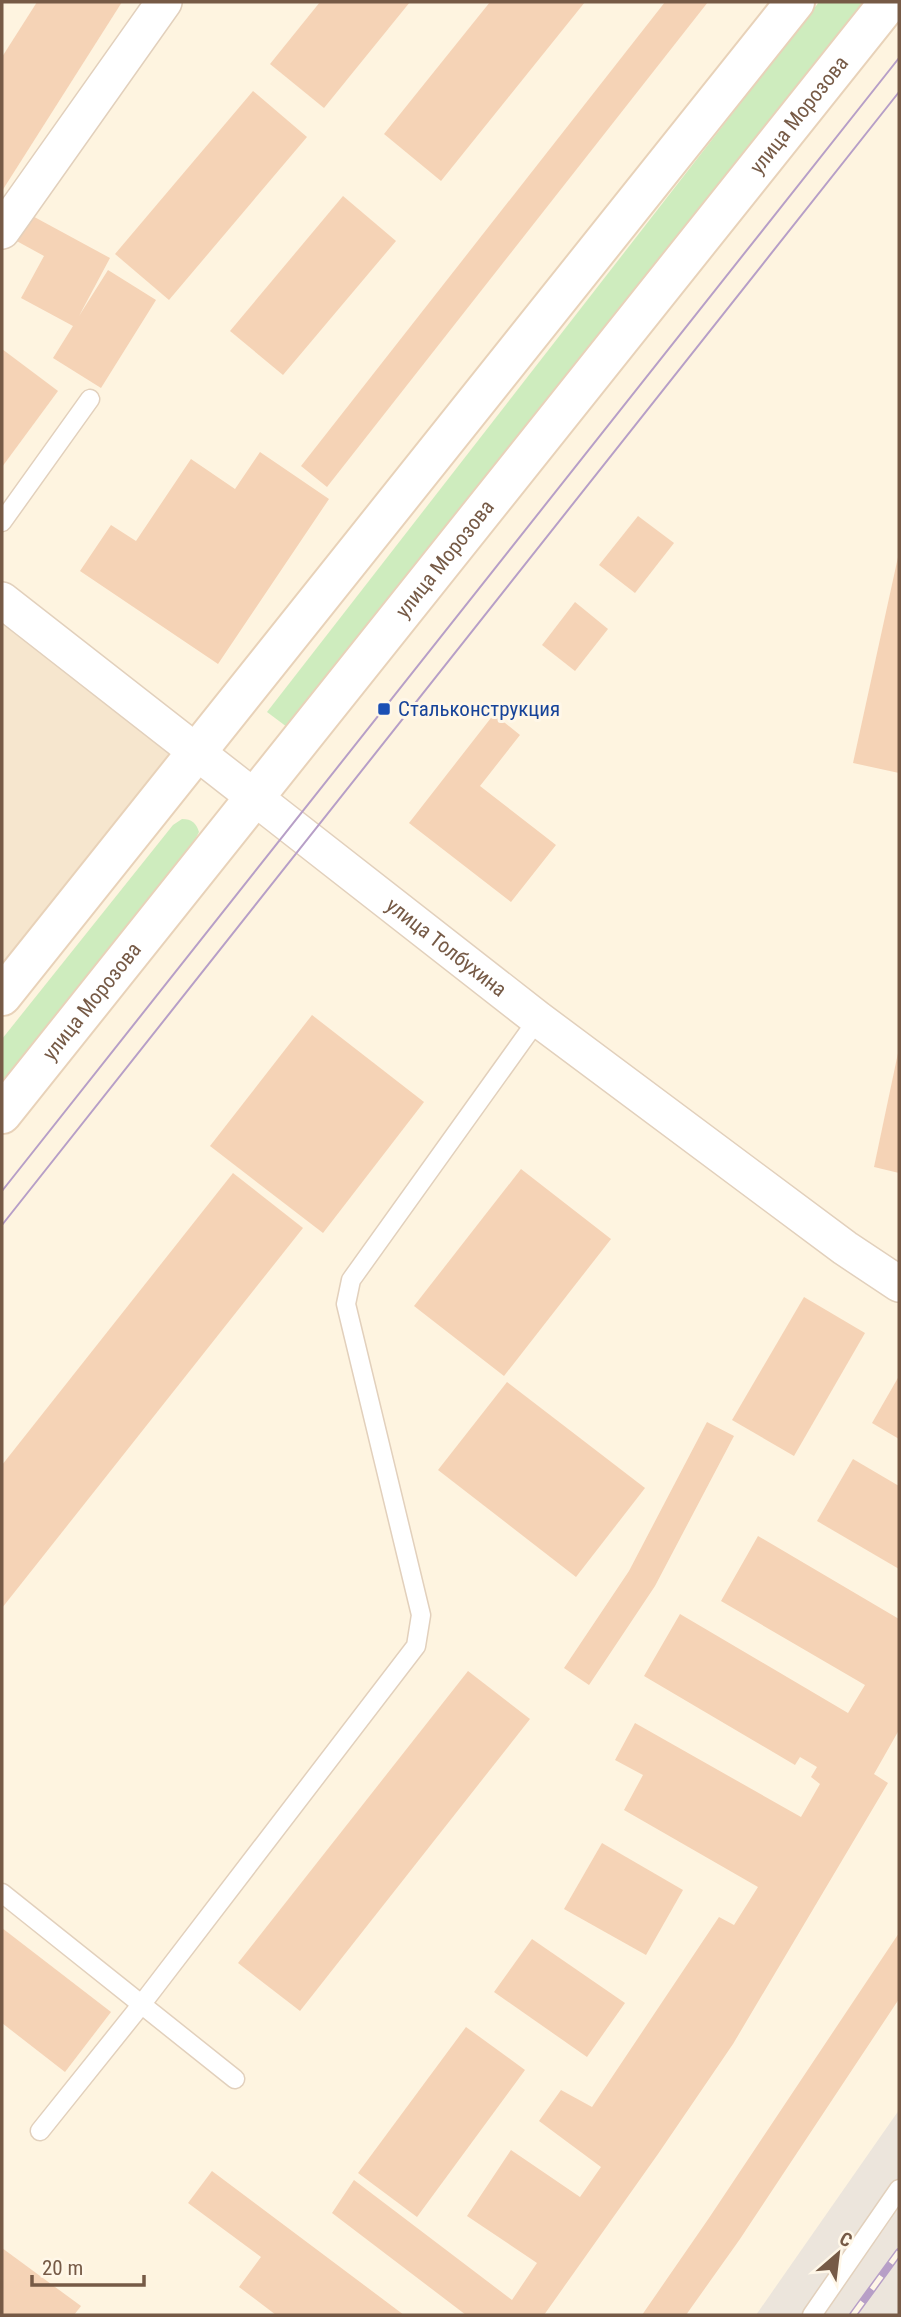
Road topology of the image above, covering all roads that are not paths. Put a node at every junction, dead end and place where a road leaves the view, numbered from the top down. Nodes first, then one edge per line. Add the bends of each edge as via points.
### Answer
1 (164, 2) edge
2 (795, 2) edge
3 (889, 2) edge
4 (2, 231) edge
5 (90, 399) dead end
6 (2, 522) edge
7 (2, 600) edge
8 (196, 753) junction
9 (253, 799) junction
10 (2, 996) edge
11 (538, 1019) junction
12 (2, 1114) edge
13 (899, 1284) edge
14 (2, 1893) edge
15 (141, 2005) junction
16 (235, 2079) dead end
17 (40, 2131) dead end
18 (899, 2189) edge
19 (811, 2315) edge

1 - 4 street
2 - 8 main road
3 - 9 main road, улица Морозова
5 - 6 lane
7 - 8 street, улица Толбухина
8 - 9 street, улица Толбухина
8 - 10 main road
9 - 11 street, улица Толбухина
9 - 12 main road, улица Морозова
11 - 13 street, улица Толбухина
11 - 15 lane via 351,1280 346,1304 421,1615 415,1646
14 - 15 lane
15 - 16 lane
15 - 17 lane
18 - 19 lane

